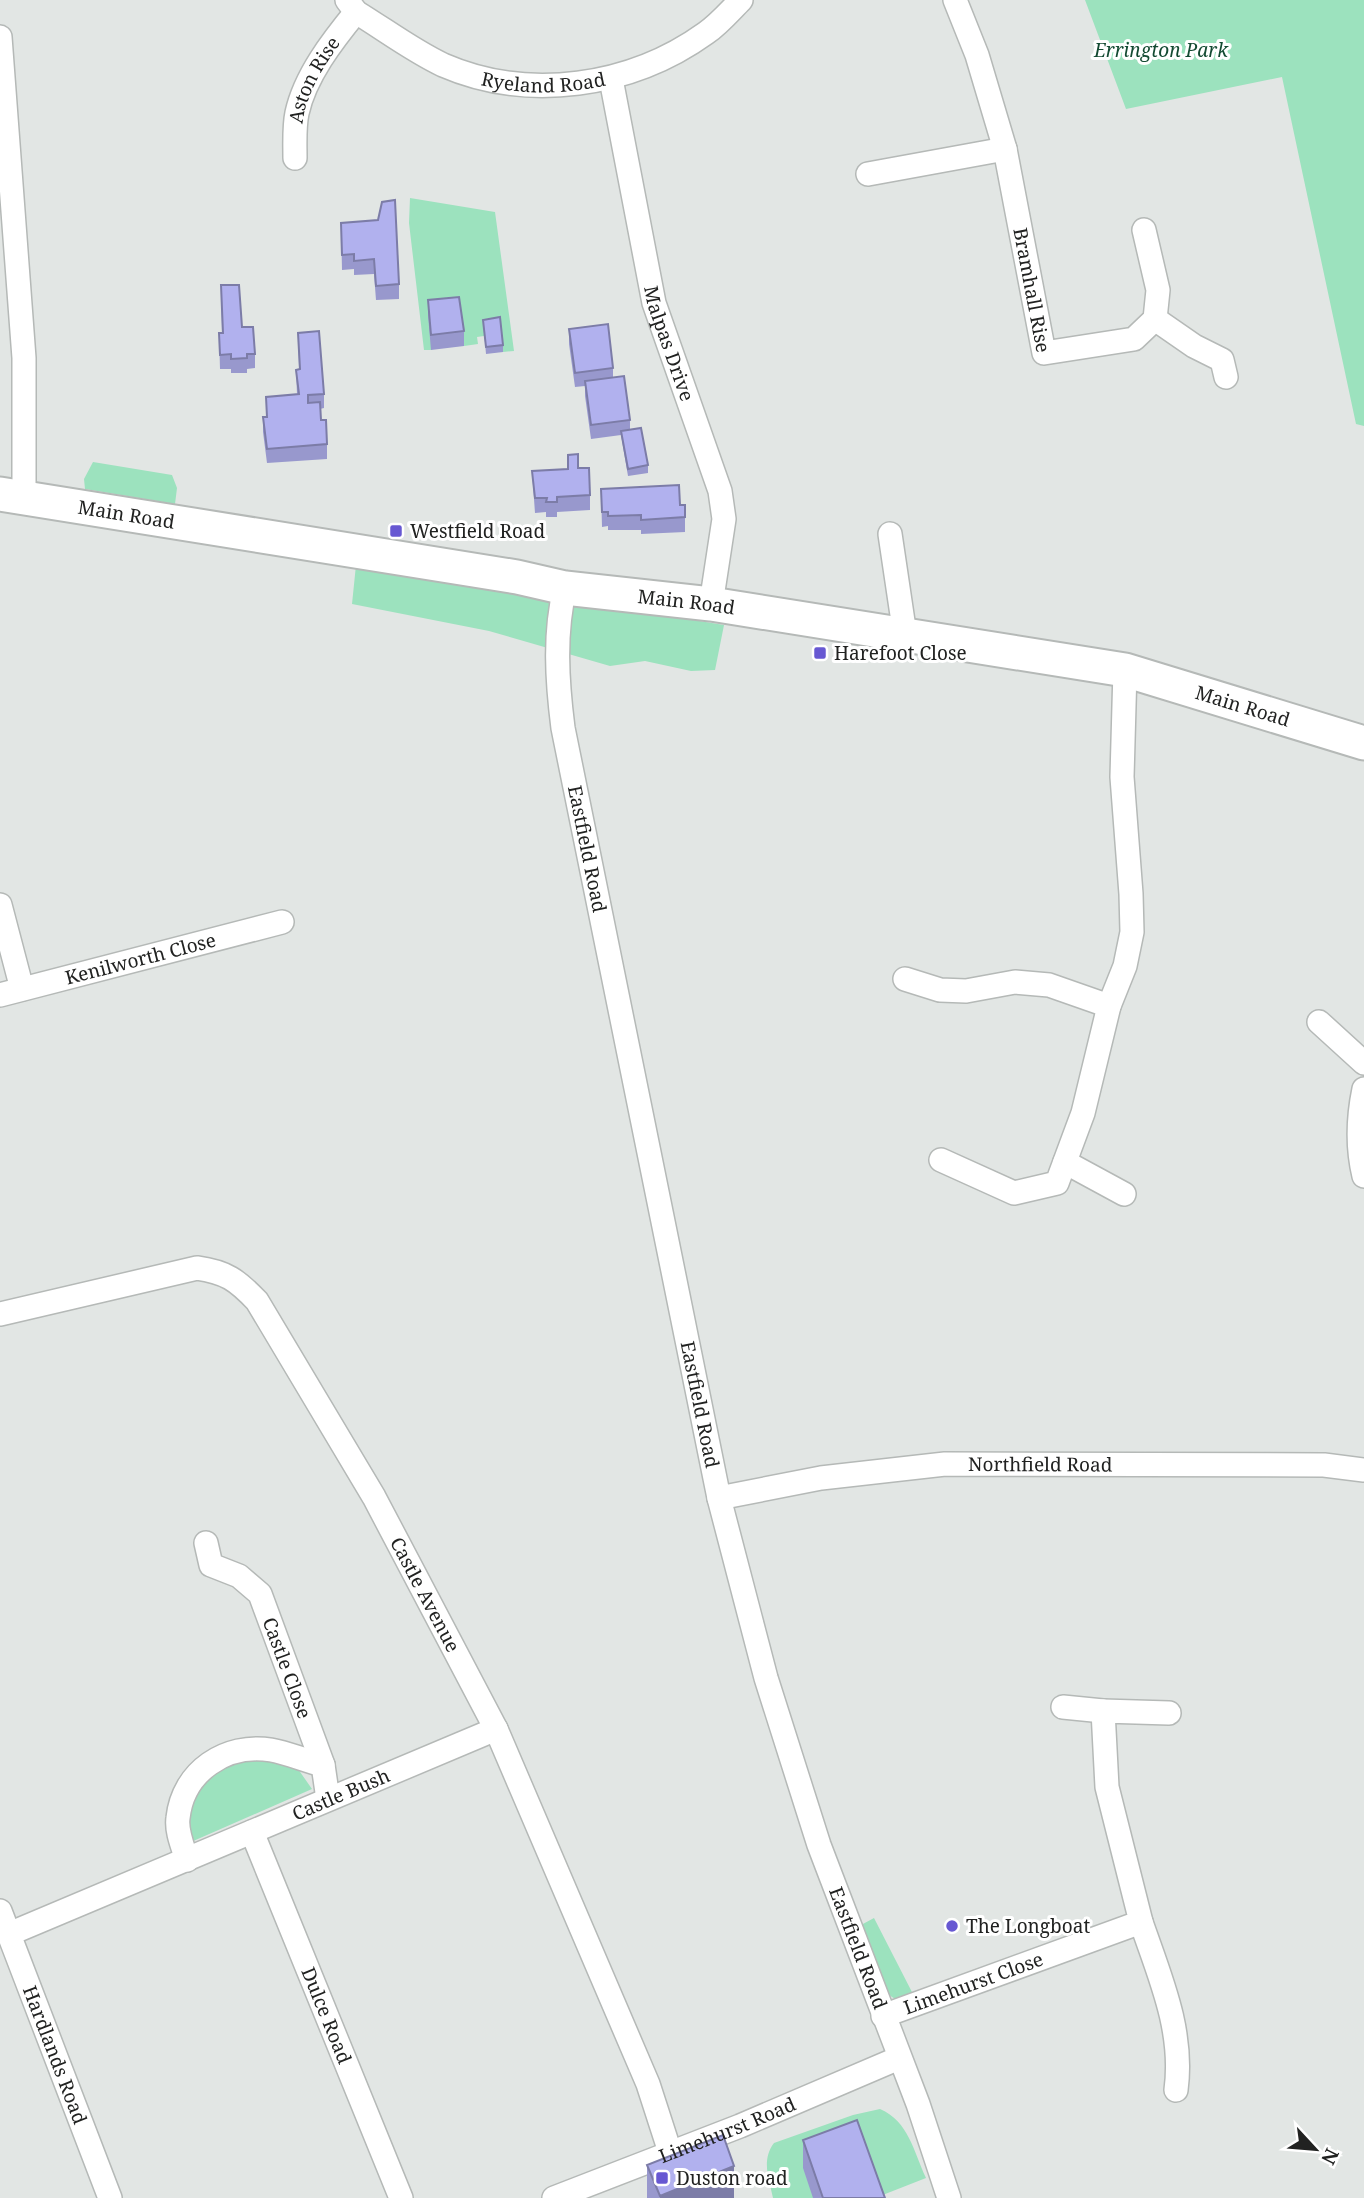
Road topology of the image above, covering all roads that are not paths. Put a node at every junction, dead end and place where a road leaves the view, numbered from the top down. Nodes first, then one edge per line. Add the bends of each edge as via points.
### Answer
1 (741, 0) edge
2 (955, 0) edge
3 (352, 6) edge
4 (0, 37) edge
5 (611, 79) junction
6 (1004, 149) junction
7 (295, 158) dead end
8 (868, 174) dead end
9 (1143, 230) dead end
10 (1155, 319) junction
11 (1226, 377) dead end
12 (12, 496) edge
13 (890, 534) dead end
14 (565, 588) junction
15 (711, 604) junction
16 (905, 635) junction
17 (1125, 670) junction
18 (1364, 743) edge
19 (0, 905) edge
20 (282, 922) dead end
21 (905, 979) dead end
22 (11, 992) edge
23 (1109, 1006) junction
24 (1319, 1022) dead end
25 (1364, 1063) edge
26 (1364, 1089) edge
27 (941, 1160) dead end
28 (1065, 1162) junction
29 (1364, 1176) edge
30 (1124, 1194) dead end
31 (0, 1314) edge
32 (1364, 1470) edge
33 (719, 1498) junction
34 (206, 1563) dead end
35 (1063, 1707) dead end
36 (1102, 1711) junction
37 (1169, 1713) dead end
38 (496, 1729) junction
39 (323, 1765) junction
40 (328, 1799) junction
41 (252, 1832) junction
42 (187, 1860) junction
43 (0, 1911) edge
44 (1141, 1922) junction
45 (9, 1934) junction
46 (883, 2016) junction
47 (899, 2058) junction
48 (1176, 2090) dead end
49 (670, 2152) junction
50 (110, 2198) edge
51 (401, 2198) edge
52 (554, 2198) edge
53 (949, 2198) edge

1 - 5 street, Ryeland Road via 707,32 663,59
2 - 6 street, Bramhall Rise via 977,55
3 - 5 street, Ryeland Road via 440,64 481,79 521,85
3 - 7 street, Aston Rise via 297,112
4 - 12 street via 24,358
5 - 15 street, Malpas Drive via 654,303 720,491 724,519
6 - 8 street
6 - 10 street, Bramhall Rise via 1044,354 1134,339
9 - 10 street via 1158,290
10 - 11 street via 1222,359
12 - 14 street, Main Road
13 - 16 street
14 - 15 street, Main Road
14 - 33 street, Eastfield Road via 558,650 563,728
15 - 16 street, Main Road
16 - 17 street, Main Road
17 - 18 street, Main Road
17 - 23 street via 1122,777 1132,932
19 - 22 street
20 - 22 street, Kenilworth Close
21 - 23 street via 940,990 966,991 1015,982 1049,985
23 - 28 street via 1083,1113
24 - 25 street
26 - 29 street via 1359,1145
27 - 28 street via 1014,1193 1057,1183
28 - 30 street
31 - 38 street, Castle Avenue via 197,1268 237,1281 257,1301 374,1497
32 - 33 street, Northfield Road via 1324,1465 945,1464 821,1478
33 - 46 street, Eastfield Road via 770,1691 819,1845
34 - 39 street, Castle Close via 239,1576 260,1594
35 - 36 street
36 - 37 street
36 - 44 street via 1107,1787
38 - 40 street, Castle Bush
38 - 49 street, Castle Avenue via 648,2084
39 - 40 street, Castle Close
39 - 42 street, Castle Bush via 272,1750 245,1750 214,1759 194,1777 182,1800 177,1820
40 - 41 street, Castle Bush
41 - 42 street, Castle Bush
41 - 51 street, Dulce Road
42 - 45 street, Castle Bush
43 - 45 street, Hardlands Road
44 - 46 street, Limehurst Close
44 - 48 street via 1176,2034
45 - 50 street, Hardlands Road
46 - 47 street, Eastfield Road
47 - 49 street, Limehurst Road
47 - 53 street, Eastfield Road
49 - 52 street, Limehurst Road

